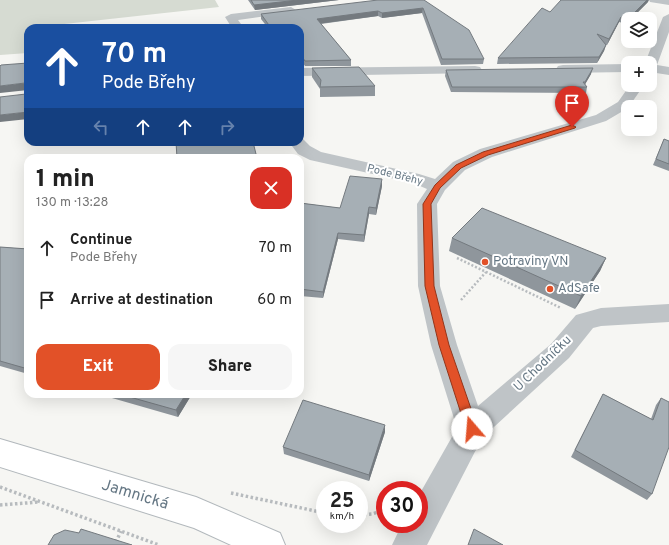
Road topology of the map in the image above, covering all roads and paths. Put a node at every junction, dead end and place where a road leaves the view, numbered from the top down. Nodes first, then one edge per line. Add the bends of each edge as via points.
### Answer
1 (654, 0) edge
2 (669, 2) edge
3 (301, 9) edge
4 (669, 17) edge
5 (235, 24) edge
6 (654, 56) edge
7 (621, 68) edge
8 (657, 68) edge
9 (550, 69) edge
10 (487, 70) edge
11 (669, 70) edge
12 (304, 72) edge
13 (632, 92) edge
14 (300, 146) edge
15 (437, 187) junction
16 (457, 258) dead end
17 (486, 272) junction
18 (460, 302) dead end
19 (565, 310) dead end
20 (669, 313) edge
21 (472, 429) junction
22 (0, 453) edge
23 (0, 487) edge
24 (42, 501) junction
25 (0, 504) edge
26 (121, 531) junction
27 (119, 543) edge
28 (159, 545) edge
29 (268, 545) edge
30 (409, 545) edge

1 - 2 street
3 - 5 street via 231,17
4 - 6 street
7 - 9 street
8 - 11 street
10 - 12 street
13 - 15 street, Pode Břehy via 623,105 601,118 486,153 458,166
14 - 15 street, Pode Břehy via 316,156 419,179
15 - 21 street via 427,204 429,286 444,345
16 - 17 path
17 - 18 path
17 - 19 path
20 - 21 street, U Chodníčku via 585,321 560,351
21 - 30 street
22 - 29 main road, Jamnická via 196,513
23 - 24 path
24 - 25 path
24 - 26 path
26 - 27 path via 115,542
26 - 28 path

